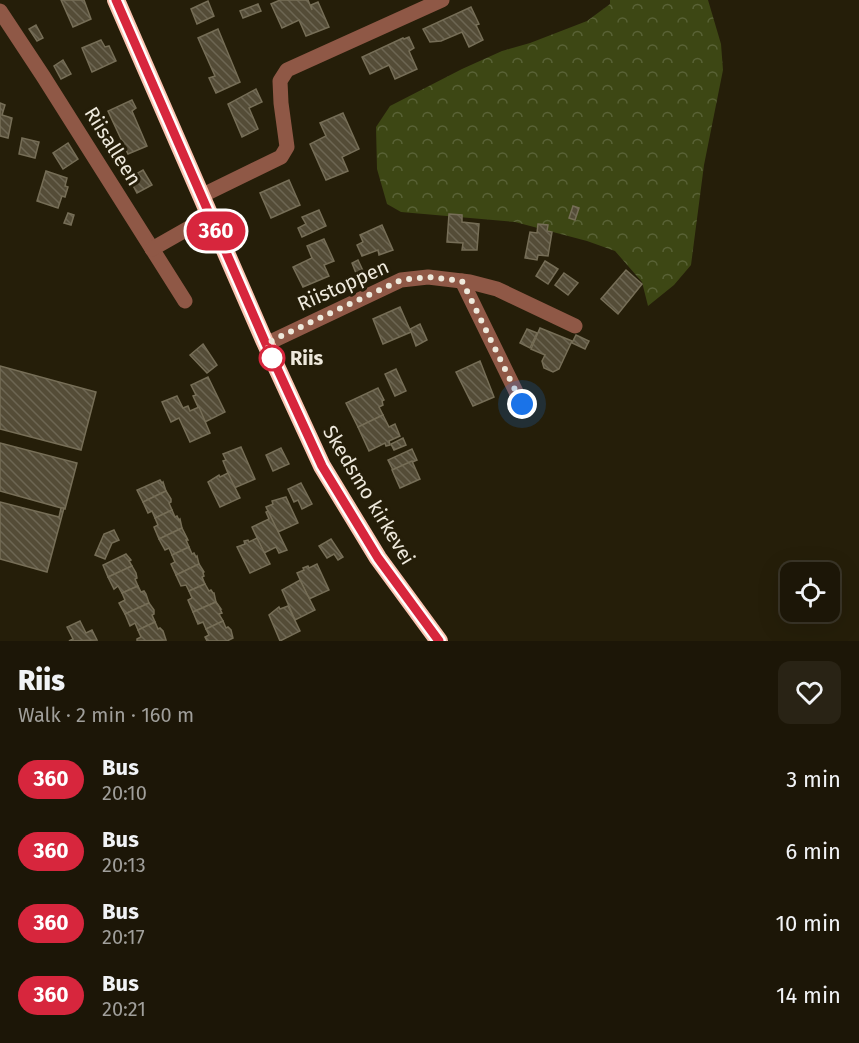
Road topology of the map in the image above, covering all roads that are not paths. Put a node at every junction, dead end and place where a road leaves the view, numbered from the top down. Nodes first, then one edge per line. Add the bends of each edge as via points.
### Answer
1 (116, 0) edge
2 (442, 0) edge
3 (0, 11) edge
4 (201, 196) junction
5 (210, 216) junction
6 (152, 249) junction
7 (462, 281) junction
8 (186, 301) dead end
9 (575, 326) dead end
10 (266, 344) junction
11 (522, 404) dead end
12 (439, 641) edge

1 - 4 highway, Skedsmo kirkevei
2 - 4 street via 288,70 280,81 288,147 281,157
3 - 6 street, Riisalleen
4 - 5 highway, Skedsmo kirkevei
5 - 6 street
5 - 10 highway, Skedsmo kirkevei
6 - 8 street, Riisalleen
7 - 9 street, Riistoppen via 497,289
7 - 10 street, Riistoppen via 428,277 401,280
7 - 11 street
10 - 12 highway, Skedsmo kirkevei via 335,489 378,558

